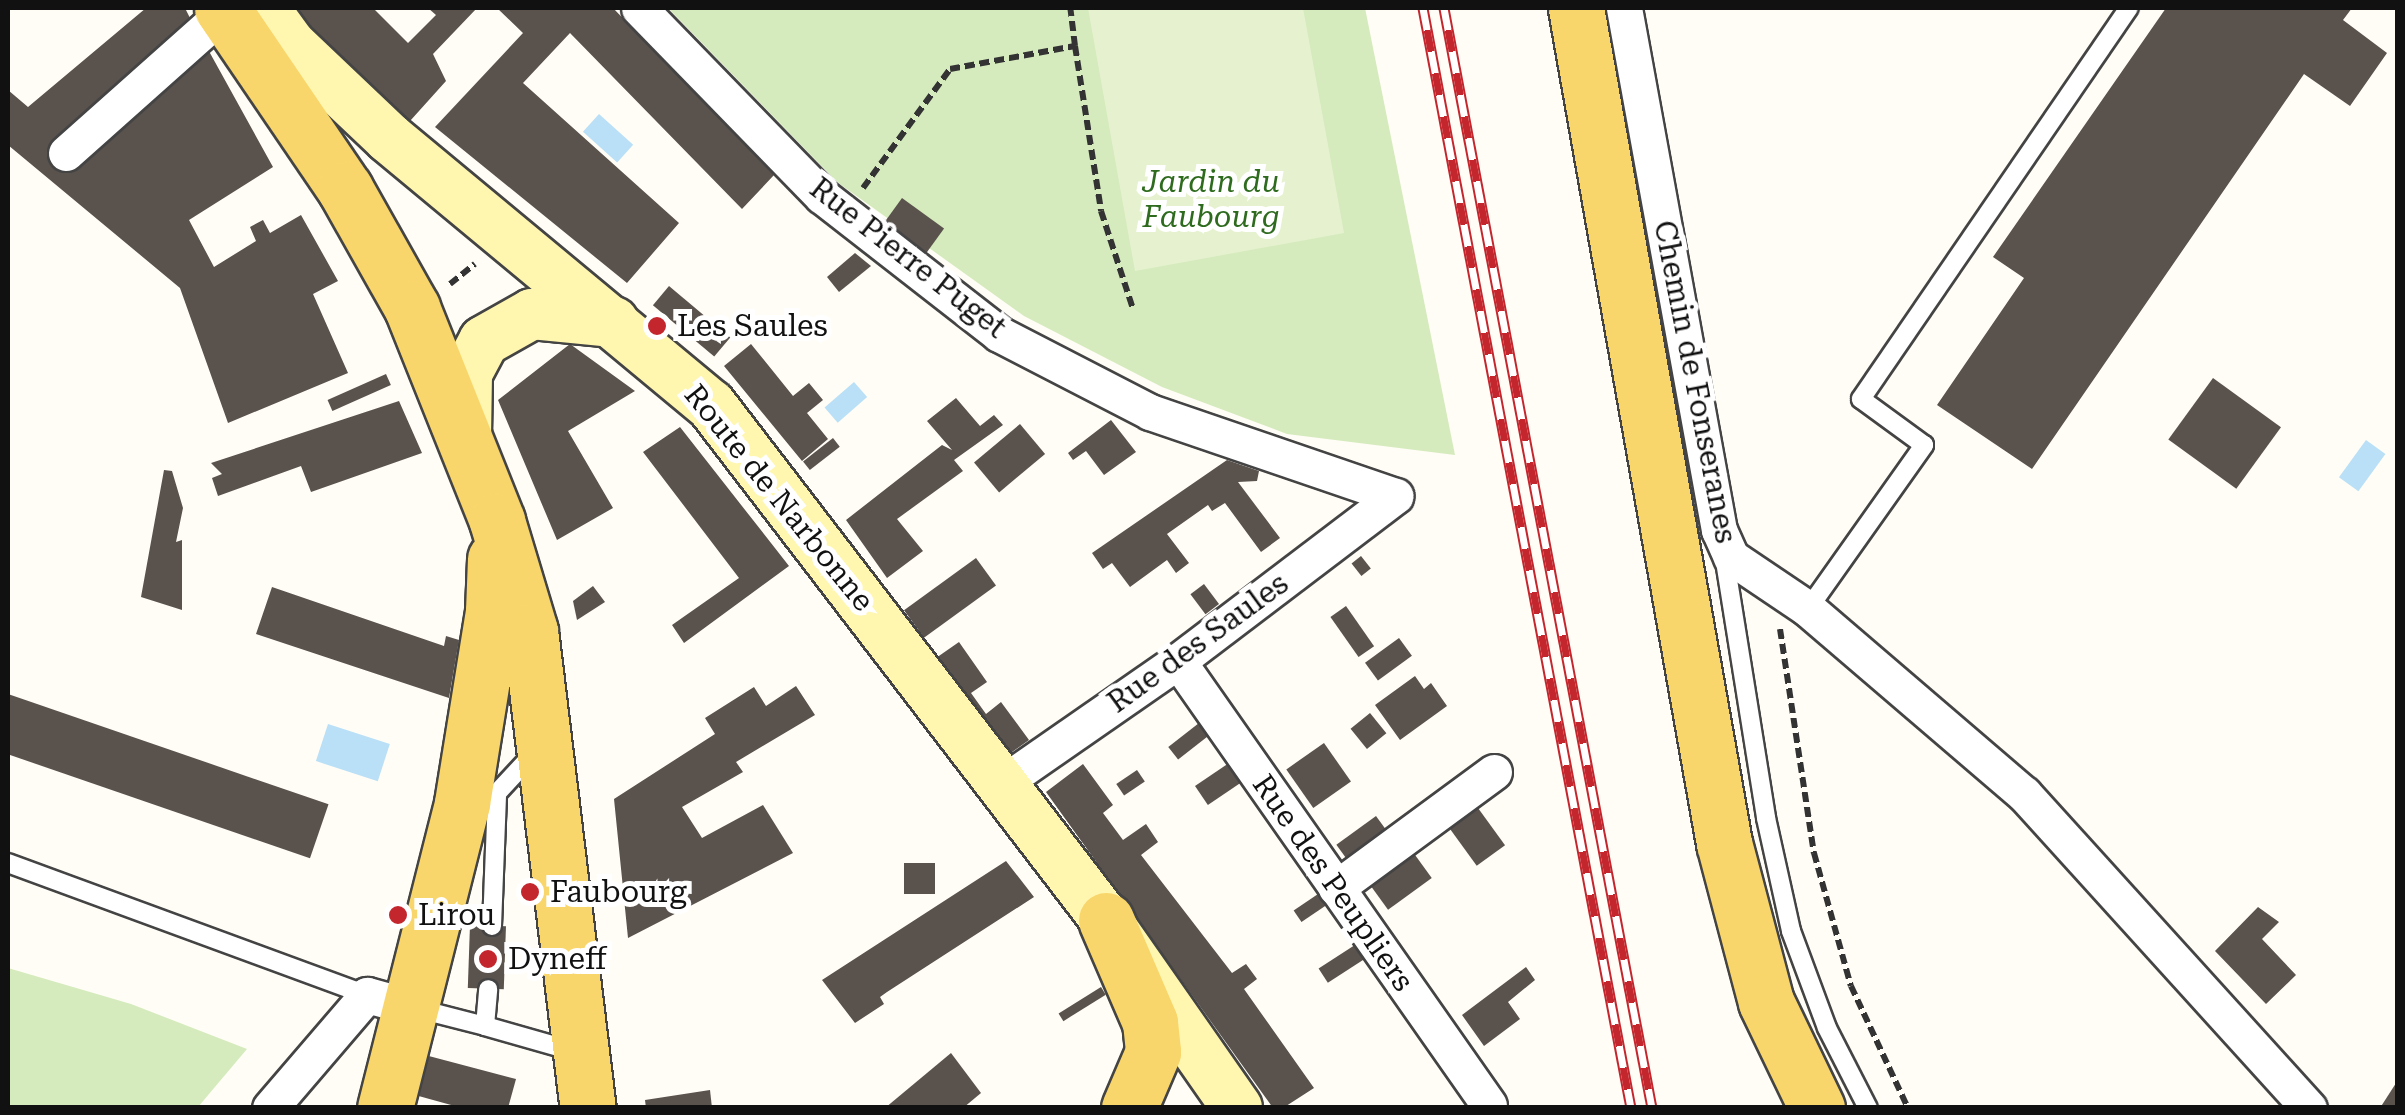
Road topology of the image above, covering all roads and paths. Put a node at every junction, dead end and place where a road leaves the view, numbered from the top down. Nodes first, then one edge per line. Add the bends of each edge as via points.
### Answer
1 (639, 8) edge
2 (1070, 8) edge
3 (1576, 8) edge
4 (1624, 8) edge
5 (2130, 8) edge
6 (237, 9) edge
7 (1076, 46) junction
8 (66, 153) dead end
9 (845, 213) junction
10 (502, 232) junction
11 (412, 308) junction
12 (1133, 309) dead end
13 (619, 323) junction
14 (466, 437) junction
15 (1395, 496) joint
16 (496, 521) junction
17 (1719, 530) junction
18 (1808, 609) junction
19 (1178, 661) junction
20 (543, 743) junction
21 (1494, 772) dead end
22 (483, 778) junction
23 (998, 786) junction
24 (8, 863) edge
25 (1336, 888) junction
26 (1106, 920) junction
27 (492, 926) dead end
28 (488, 989) dead end
29 (389, 1001) junction
30 (485, 1026) junction
31 (582, 1054) junction
32 (1488, 1105) edge
33 (270, 1108) edge
34 (385, 1108) edge
35 (588, 1108) edge
36 (1129, 1108) edge
37 (1237, 1108) edge
38 (1817, 1108) edge
39 (1868, 1108) edge
40 (2308, 1108) edge

1 - 9 street, Rue Pierre Puget
2 - 7 path
3 - 38 main road via 1724,843 1766,1002
4 - 17 street, Chemin de Fonseranes
5 - 18 lane via 1861,398 1924,444
6 - 8 street
6 - 10 main road, Route de Narbonne via 291,44 388,138
6 - 11 main road
7 - 9 path via 950,69
7 - 12 path via 1101,211
9 - 15 street, Rue Pierre Puget via 999,334 1150,412
10 - 11 path via 468,273
10 - 13 main road, Route de Narbonne
11 - 14 main road
13 - 14 main road via 532,314 484,341 467,372
13 - 23 main road, Route de Narbonne via 711,404
14 - 16 main road
15 - 19 street, Rue des Saules
16 - 20 main road via 530,630
16 - 22 main road
17 - 18 street, Chemin de Fonseranes via 1742,571
17 - 39 lane via 1792,931 1827,1028
18 - 40 street, Chemin de Fonseranes via 2024,794
19 - 23 street, Rue des Saules
19 - 25 street, Rue des Peupliers
20 - 22 lane
20 - 31 main road
21 - 25 street
22 - 27 lane
22 - 29 main road
23 - 26 main road, Route de Narbonne
24 - 29 lane
25 - 32 street, Rue des Peupliers
26 - 36 main road, Route de Narbonne via 1150,1022 1154,1052
26 - 37 main road, Route de Narbonne
28 - 30 lane
29 - 30 lane
29 - 33 street
29 - 34 main road
30 - 31 lane
31 - 35 main road

